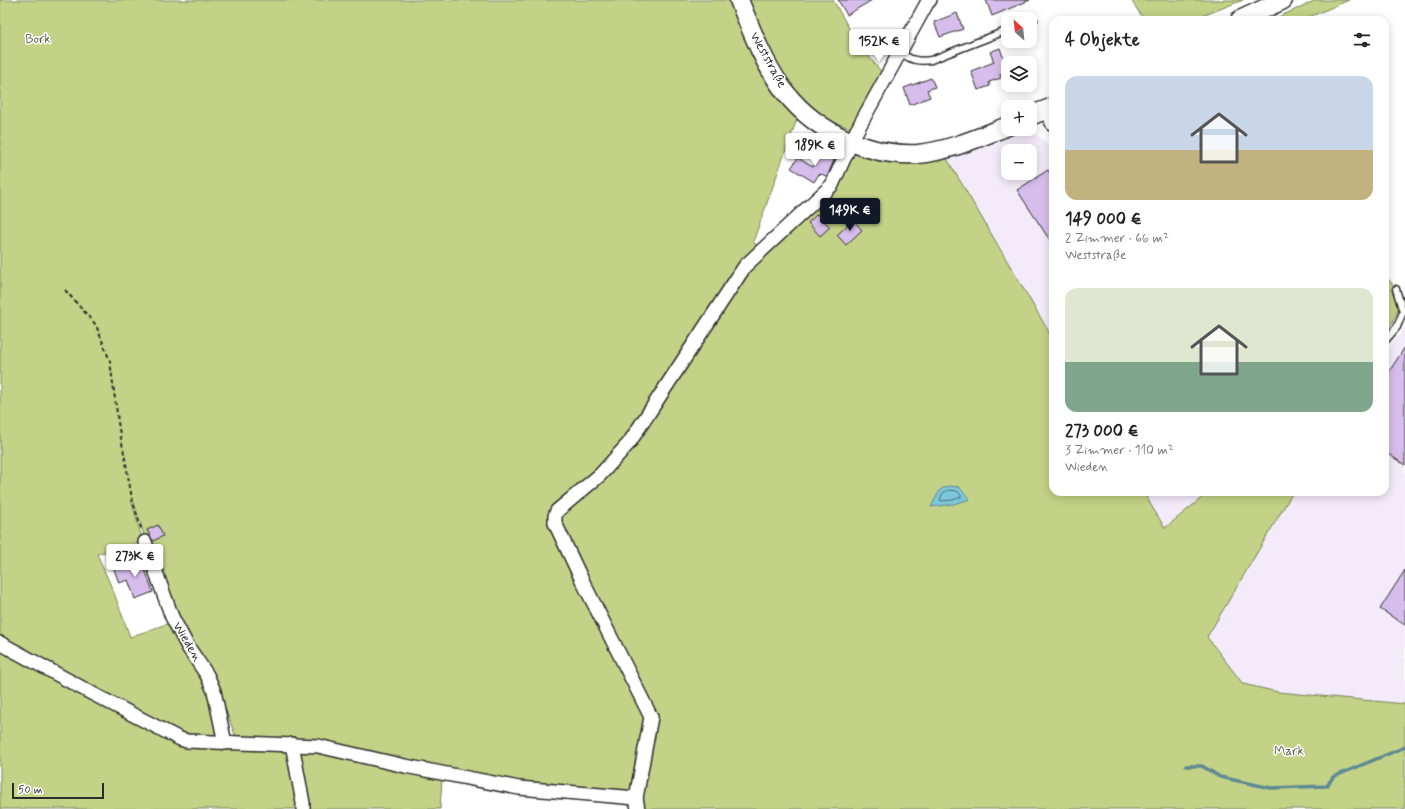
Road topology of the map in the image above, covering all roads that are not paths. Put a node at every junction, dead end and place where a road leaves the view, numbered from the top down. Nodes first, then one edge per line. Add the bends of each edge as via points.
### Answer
1 (739, 0) edge
2 (930, 0) edge
3 (1283, 0) edge
4 (1249, 16) edge
5 (1001, 33) edge
6 (900, 52) junction
7 (1001, 129) edge
8 (852, 142) junction
9 (1396, 289) dead end
10 (1389, 337) edge
11 (145, 542) road end
12 (0, 642) edge
13 (225, 743) junction
14 (292, 744) junction
15 (637, 804) edge
16 (303, 809) edge

1 - 8 main road, Weststraße via 753,35 780,86 809,116
2 - 6 street
3 - 4 main road
5 - 6 lane via 931,60 914,60
6 - 8 street
7 - 8 main road, Weststraße via 963,143 918,154 876,150
8 - 15 street via 832,185 745,266 629,443 600,475 557,511 555,516 555,523 581,578 651,717
9 - 10 lane via 1403,312 1397,327
11 - 13 street, Wieden via 172,617 214,691
12 - 13 street via 180,739
13 - 14 street
14 - 15 street via 318,746 519,788
14 - 16 street

